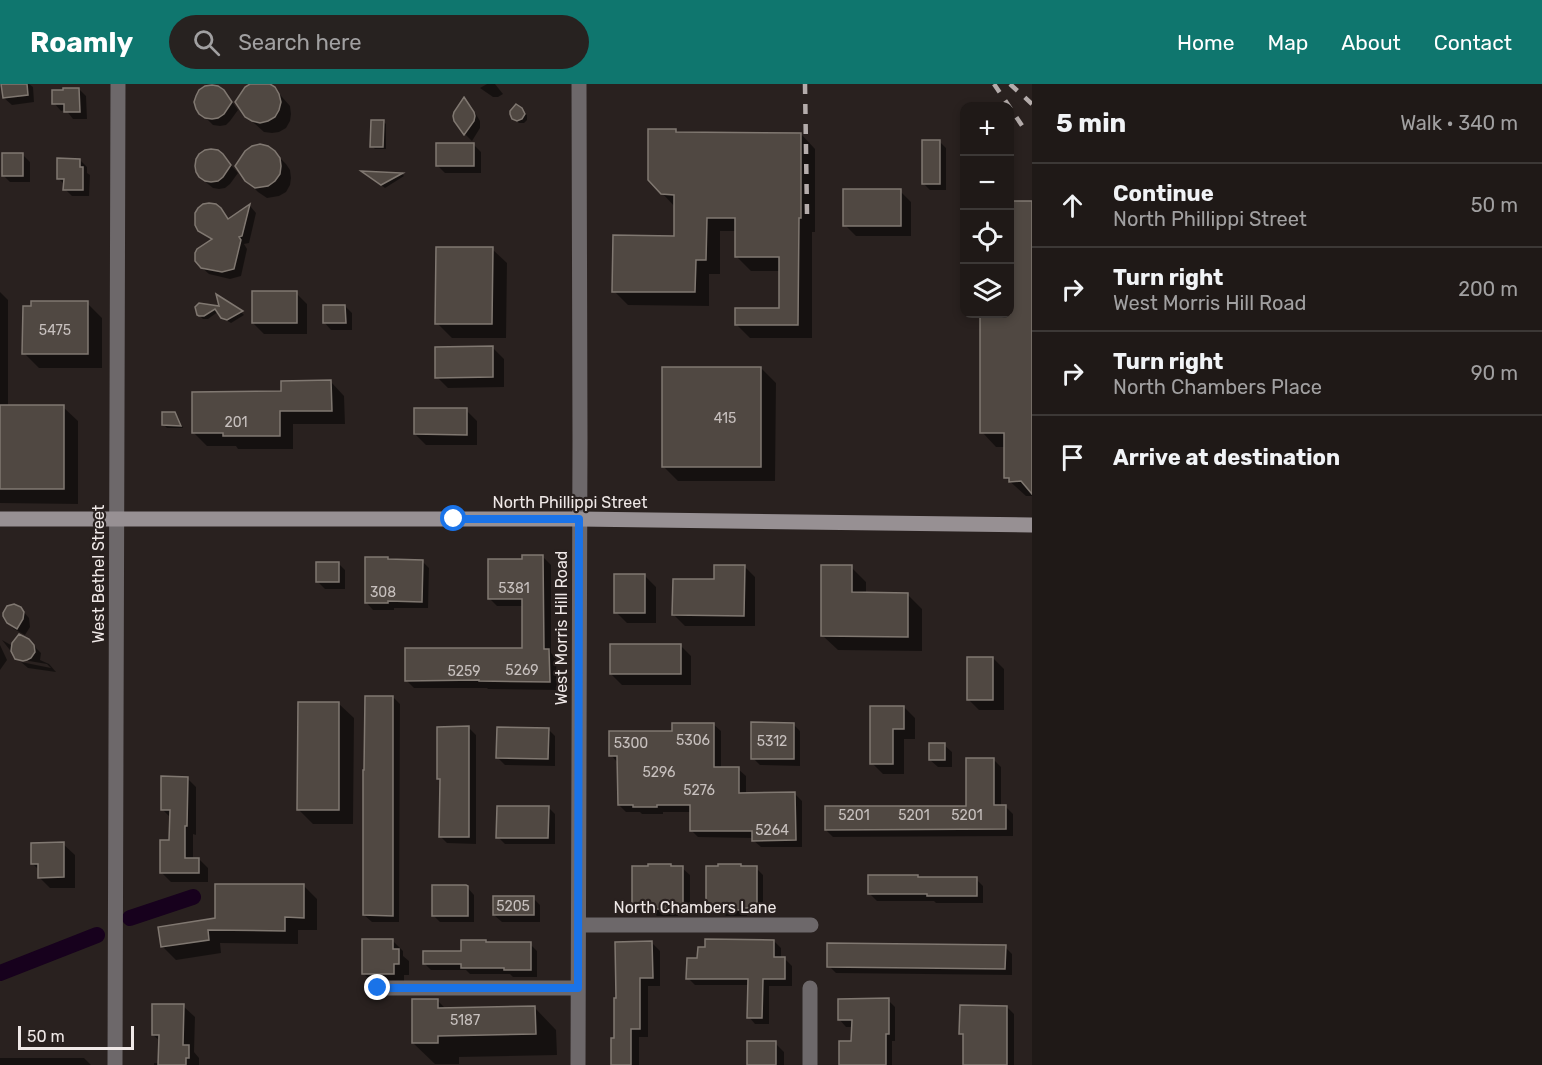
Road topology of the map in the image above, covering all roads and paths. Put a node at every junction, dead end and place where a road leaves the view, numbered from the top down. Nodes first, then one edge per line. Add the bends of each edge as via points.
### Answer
1 (118, 84) edge
2 (579, 84) edge
3 (0, 519) edge
4 (579, 519) junction
5 (117, 520) junction
6 (1032, 525) edge
7 (579, 925) junction
8 (811, 925) dead end
9 (378, 988) dead end
10 (578, 988) junction
11 (810, 988) dead end
12 (115, 1065) edge
13 (578, 1065) edge
14 (810, 1065) edge

1 - 5 street, West Bethel Street
2 - 4 street, West Morris Hill Road
3 - 5 street, North Phillippi Street
4 - 5 street, North Phillippi Street
4 - 6 street, North Phillippi Street
4 - 7 street, West Morris Hill Road
5 - 12 street, West Bethel Street
7 - 8 street, North Chambers Lane
7 - 10 street, West Morris Hill Road
9 - 10 street
10 - 13 street, West Morris Hill Road
11 - 14 street

